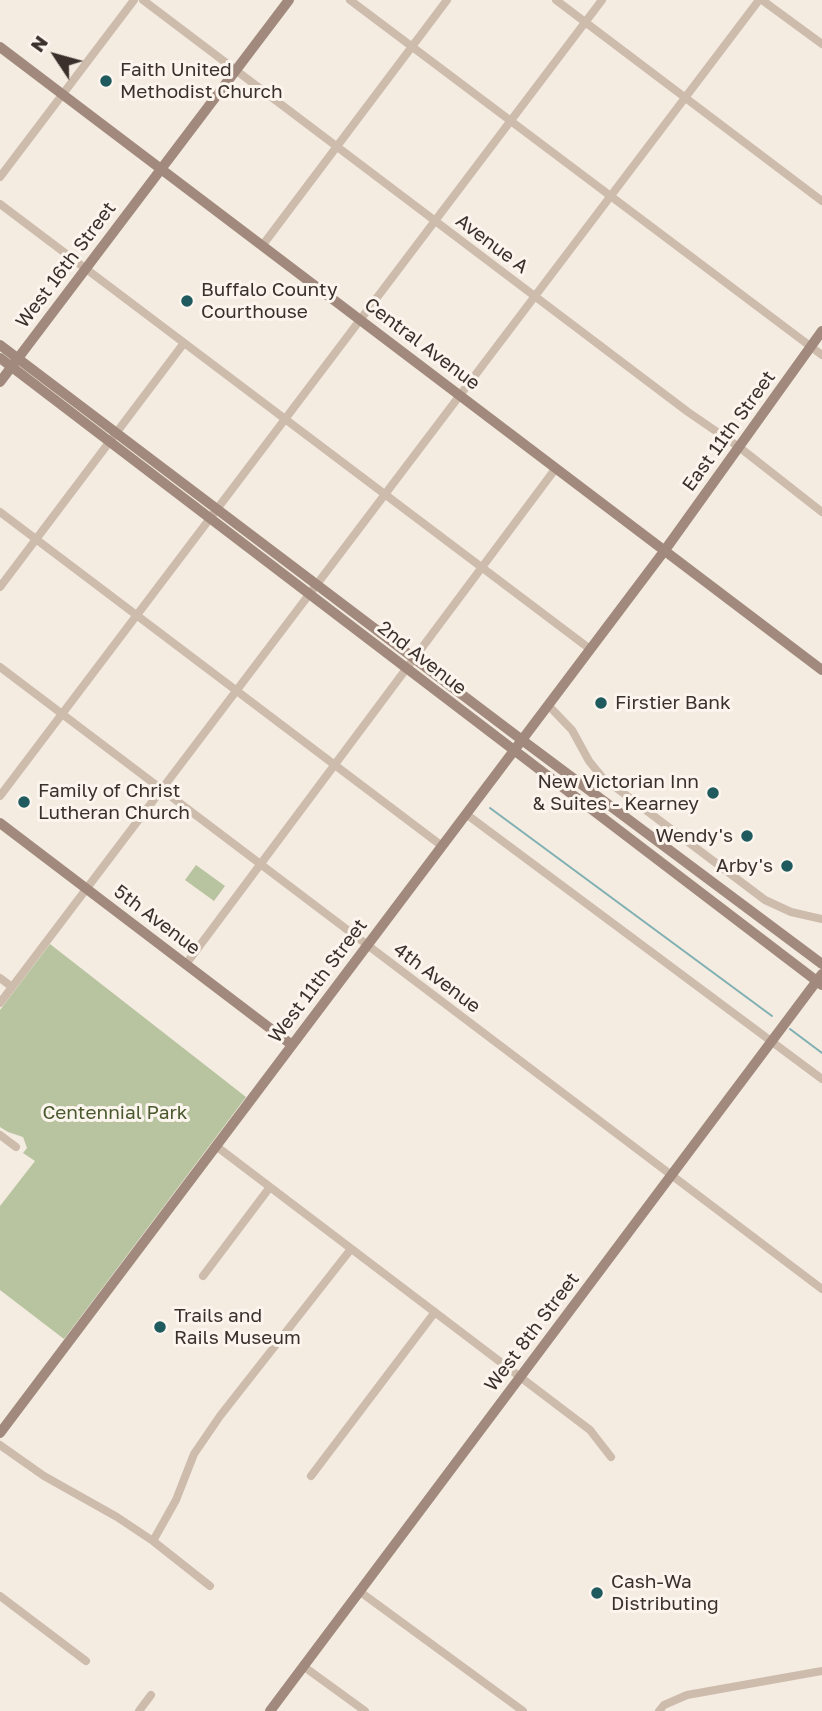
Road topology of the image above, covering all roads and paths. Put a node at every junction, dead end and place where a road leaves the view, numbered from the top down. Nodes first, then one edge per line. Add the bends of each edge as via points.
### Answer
1 (134, 0) edge
2 (143, 0) edge
3 (289, 0) edge
4 (350, 0) edge
5 (447, 0) edge
6 (556, 0) edge
7 (602, 0) edge
8 (761, 0) edge
9 (585, 22) junction
10 (822, 44) edge
11 (0, 47) edge
12 (412, 47) junction
13 (236, 70) junction
14 (62, 95) junction
15 (685, 98) junction
16 (510, 121) junction
17 (337, 146) junction
18 (161, 170) junction
19 (0, 177) edge
20 (610, 197) junction
21 (822, 201) edge
22 (0, 204) edge
23 (436, 221) junction
24 (262, 246) junction
25 (86, 269) junction
26 (536, 296) junction
27 (360, 320) junction
28 (822, 331) edge
29 (184, 343) junction
30 (0, 345) edge
31 (811, 347) junction
32 (822, 355) edge
33 (0, 358) edge
34 (14, 363) junction
35 (0, 382) edge
36 (460, 396) junction
37 (285, 419) junction
38 (113, 437) junction
39 (739, 447) junction
40 (556, 468) junction
41 (385, 495) junction
42 (0, 512) edge
43 (822, 512) edge
44 (214, 514) junction
45 (36, 539) junction
46 (665, 550) junction
47 (482, 567) junction
48 (0, 587) edge
49 (314, 589) junction
50 (137, 615) junction
51 (590, 649) junction
52 (410, 664) junction
53 (0, 667) edge
54 (822, 670) edge
55 (237, 691) junction
56 (548, 705) junction
57 (62, 714) junction
58 (522, 740) junction
59 (514, 750) junction
60 (335, 765) junction
61 (162, 789) junction
62 (0, 796) edge
63 (466, 814) junction
64 (0, 823) edge
65 (442, 846) junction
66 (261, 864) junction
67 (87, 889) junction
68 (822, 919) edge
69 (368, 945) junction
70 (186, 964) junction
71 (822, 964) edge
72 (0, 978) edge
73 (820, 980) edge
74 (12, 987) junction
75 (0, 1003) edge
76 (772, 1041) junction
77 (292, 1045) junction
78 (822, 1079) edge
79 (0, 1135) edge
80 (216, 1146) junction
81 (16, 1147) dead end
82 (671, 1175) junction
83 (270, 1187) junction
84 (351, 1249) junction
85 (203, 1276) dead end
86 (822, 1289) edge
87 (435, 1312) junction
88 (520, 1376) junction
89 (0, 1433) edge
90 (0, 1445) edge
91 (611, 1457) dead end
92 (311, 1476) dead end
93 (153, 1541) junction
94 (209, 1586) dead end
95 (359, 1591) junction
96 (0, 1596) edge
97 (86, 1661) dead end
98 (303, 1667) junction
99 (822, 1671) edge
100 (151, 1695) dead end
101 (139, 1711) edge
102 (270, 1711) edge
103 (365, 1711) edge
104 (523, 1711) edge
105 (659, 1711) edge

1 - 14 street
2 - 13 street, Avenue A
3 - 13 main road, West 16th Street
4 - 12 street
5 - 12 street
6 - 9 street
7 - 9 street
8 - 10 street
8 - 15 street
9 - 15 street
9 - 16 street
11 - 14 main road, Central Avenue
12 - 16 street
12 - 17 street
13 - 17 street, Avenue A
13 - 18 main road, West 16th Street
14 - 18 main road, Central Avenue
14 - 19 street
15 - 20 street
15 - 21 street
16 - 20 street
16 - 23 street
17 - 23 street, Avenue A
17 - 24 street
18 - 24 main road, Central Avenue
18 - 25 main road, West 16th Street
20 - 26 street
20 - 31 street
22 - 25 street
23 - 26 street, Avenue A
23 - 27 street
24 - 27 main road, Central Avenue
25 - 29 street
25 - 34 main road, West 16th Street
26 - 36 street
26 - 39 street, Avenue A
27 - 36 main road, Central Avenue
27 - 37 street
28 - 31 main road, East 11th Street
29 - 37 street
29 - 38 street
30 - 34 main road, 2nd Avenue
31 - 32 street
31 - 39 main road, East 11th Street
33 - 34 main road, 2nd Avenue
34 - 35 main road, West 16th Street
34 - 38 main road, 2nd Avenue
36 - 40 main road, Central Avenue
36 - 41 street
37 - 41 street
37 - 44 street
38 - 44 main road, 2nd Avenue
38 - 45 street
39 - 43 street, Avenue A
39 - 46 main road, East 11th Street
40 - 46 main road, Central Avenue
40 - 47 street
41 - 47 street
41 - 49 street
42 - 45 street
44 - 49 main road, 2nd Avenue
44 - 50 street
45 - 48 street
45 - 50 street
46 - 51 main road, West 11th Street
46 - 54 main road, Central Avenue
47 - 51 street
47 - 52 street
49 - 52 main road, 2nd Avenue
49 - 55 street
50 - 55 street
50 - 57 street
51 - 56 main road, West 11th Street
52 - 58 main road, 2nd Avenue
52 - 59 main road, 2nd Avenue
52 - 60 street
53 - 57 street, 4th Avenue
55 - 60 street
55 - 61 street
56 - 58 main road, West 11th Street
56 - 68 street via 572,730 602,777 765,900
57 - 61 street, 4th Avenue
57 - 62 street
58 - 59 main road, West 11th Street
58 - 71 main road, 2nd Avenue
59 - 63 main road, West 11th Street
59 - 73 main road, 2nd Avenue
60 - 65 street
60 - 66 street
61 - 66 street, 4th Avenue
61 - 67 street
63 - 65 main road, West 11th Street
63 - 76 street
64 - 67 main road, 5th Avenue
65 - 69 main road, West 11th Street
66 - 69 street, 4th Avenue
66 - 70 street
67 - 70 main road, 5th Avenue
67 - 74 street
69 - 77 main road, West 11th Street
69 - 82 street, 4th Avenue
70 - 77 main road, 5th Avenue
72 - 74 street
73 - 76 main road, West 8th Street
74 - 75 street
76 - 78 street
76 - 82 main road, West 8th Street
77 - 80 main road, West 11th Street
79 - 81 street
80 - 83 street
80 - 89 main road, West 11th Street
82 - 86 street, 4th Avenue
82 - 88 main road, West 8th Street
83 - 84 street
83 - 85 street
84 - 87 street
84 - 93 street via 194,1454
87 - 88 street
87 - 92 street
88 - 91 street via 590,1430
88 - 95 main road, West 8th Street
90 - 93 street
93 - 94 street
95 - 98 main road, West 8th Street
95 - 104 street
96 - 97 street
98 - 102 main road, West 8th Street
98 - 103 street
99 - 105 street via 687,1695
100 - 101 street

